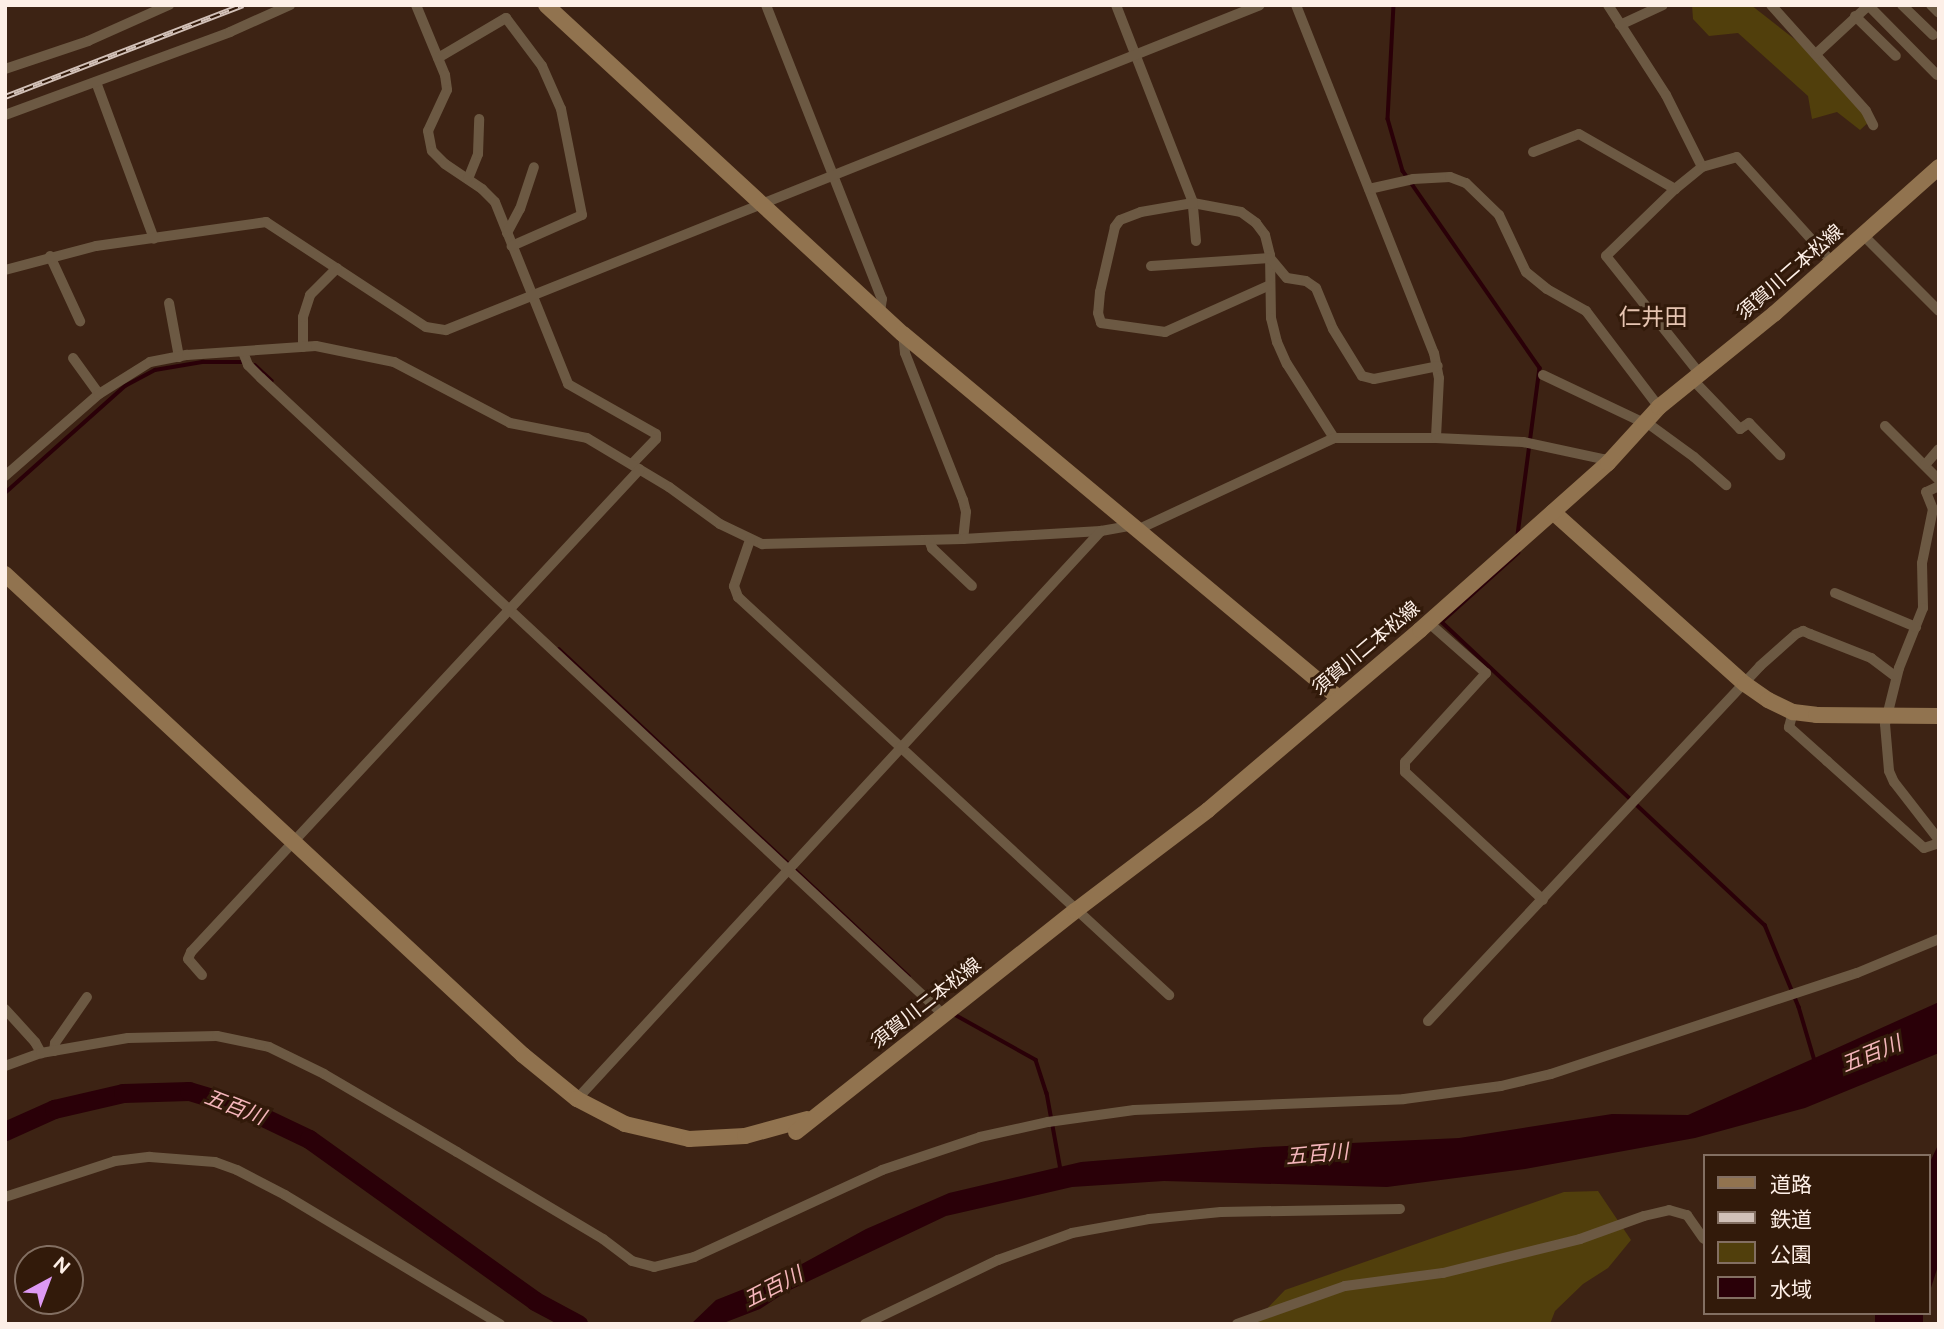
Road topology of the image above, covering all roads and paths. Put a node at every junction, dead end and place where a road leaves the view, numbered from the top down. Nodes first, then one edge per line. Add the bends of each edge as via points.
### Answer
1 (290, 5) edge
2 (416, 5) edge
3 (766, 5) edge
4 (1116, 5) edge
5 (1260, 5) edge
6 (1296, 5) edge
7 (1608, 5) edge
8 (1663, 5) edge
9 (1771, 5) edge
10 (1869, 5) edge
11 (1902, 5) edge
12 (1931, 5) edge
13 (161, 7) edge
14 (550, 7) edge
15 (1939, 13) edge
16 (1855, 16) junction
17 (1620, 25) junction
18 (1933, 35) dead end
19 (1816, 54) junction
20 (1896, 56) dead end
21 (1136, 57) junction
22 (438, 58) junction
23 (5, 69) edge
24 (1937, 75) edge
25 (96, 82) junction
26 (5, 115) edge
27 (479, 119) dead end
28 (1874, 125) dead end
29 (1533, 152) dead end
30 (534, 167) dead end
31 (1702, 167) junction
32 (1939, 167) edge
33 (834, 175) junction
34 (468, 179) junction
35 (1369, 189) junction
36 (1675, 189) junction
37 (1193, 203) junction
38 (762, 205) junction
39 (507, 233) junction
40 (1864, 236) junction
41 (154, 239) junction
42 (1196, 241) dead end
43 (512, 246) junction
44 (50, 256) junction
45 (1270, 258) junction
46 (1832, 262) junction
47 (1151, 266) dead end
48 (337, 268) junction
49 (5, 270) edge
50 (1270, 285) junction
51 (532, 297) junction
52 (169, 303) dead end
53 (1939, 311) edge
54 (880, 312) junction
55 (80, 321) dead end
56 (903, 334) junction
57 (303, 347) junction
58 (243, 352) junction
59 (179, 356) junction
60 (74, 358) dead end
61 (1438, 366) junction
62 (1543, 375) dead end
63 (1697, 377) junction
64 (99, 394) junction
65 (1659, 407) junction
66 (1645, 423) junction
67 (1885, 426) dead end
68 (1334, 438) junction
69 (1436, 438) junction
70 (1939, 449) edge
71 (1780, 455) dead end
72 (1608, 463) junction
73 (1925, 465) junction
74 (636, 466) junction
75 (5, 476) edge
76 (1939, 480) edge
77 (1726, 485) dead end
78 (1939, 486) edge
79 (1553, 512) junction
80 (1137, 527) junction
81 (1101, 531) junction
82 (963, 539) junction
83 (750, 540) junction
84 (929, 540) junction
85 (5, 574) edge
86 (972, 586) dead end
87 (1835, 593) dead end
88 (511, 608) junction
89 (1429, 623) junction
90 (1916, 627) junction
91 (1896, 677) junction
92 (1745, 684) junction
93 (1339, 698) junction
94 (1793, 712) junction
95 (1887, 716) junction
96 (1939, 716) edge
97 (898, 748) junction
98 (1939, 842) edge
99 (295, 843) junction
100 (788, 869) junction
101 (1543, 900) junction
102 (1075, 911) junction
103 (1939, 939) edge
104 (202, 975) dead end
105 (1169, 995) dead end
106 (87, 997) dead end
107 (5, 1009) edge
108 (945, 1016) junction
109 (1428, 1021) dead end
110 (54, 1051) junction
111 (41, 1053) junction
112 (5, 1066) edge
113 (577, 1099) junction
114 (813, 1117) junction
115 (796, 1132) dead end
116 (5, 1197) edge
117 (1400, 1209) dead end
118 (1702, 1236) edge
119 (500, 1324) edge
120 (865, 1324) edge
121 (1237, 1324) edge

1 - 25 street
2 - 22 street
3 - 33 street
4 - 21 street
5 - 21 street
6 - 35 street
7 - 17 street
8 - 17 street
9 - 19 street
10 - 16 street
10 - 24 street
11 - 18 street
12 - 15 street
13 - 23 street via 88,41
14 - 38 street
16 - 19 street
16 - 20 street
17 - 31 street via 1666,95
19 - 28 street
21 - 33 street
21 - 37 street
22 - 34 street via 447,90 428,131 428,143 436,157
22 - 43 street via 506,18 542,66 561,109 582,215
25 - 26 street
25 - 41 street
27 - 34 street via 478,154
29 - 36 street via 1579,134
30 - 39 street
31 - 36 street
31 - 46 street via 1737,157
32 - 40 street, 須賀川二本松線
33 - 38 street
33 - 54 street via 882,299
34 - 39 street via 495,202
35 - 61 street
35 - 65 street via 1408,180 1460,179 1499,215 1526,272 1586,311
36 - 63 street via 1606,257
37 - 42 street
37 - 45 street via 1246,215 1265,235
37 - 50 street via 1141,212 1117,223 1100,292 1101,323 1165,332
38 - 51 street
38 - 54 street
39 - 43 street
40 - 46 street, 須賀川二本松線
40 - 53 street
41 - 44 street
41 - 48 street via 265,222
43 - 51 street
44 - 49 street
44 - 55 street
45 - 47 street
45 - 50 street
45 - 61 street via 1287,278 1316,288 1333,330 1363,376 1374,379
46 - 63 street, 須賀川二本松線
48 - 51 street via 435,331
48 - 57 street via 310,296 303,317
50 - 68 street via 1277,342
51 - 74 street via 568,384 656,434
52 - 59 street
54 - 56 street
56 - 80 street
56 - 82 street via 905,353 963,499
57 - 58 street
57 - 74 street via 332,347 394,362 500,419 587,438
58 - 59 street
58 - 88 street via 255,372
59 - 64 street via 150,362
60 - 64 street
61 - 69 street
62 - 66 street
63 - 65 street, 須賀川二本松線
63 - 71 street via 1740,429 1749,423
64 - 75 street
65 - 66 street, 須賀川二本松線
66 - 72 street, 須賀川二本松線
66 - 77 street
67 - 73 street
68 - 69 street
68 - 80 street
69 - 72 street via 1523,442
70 - 73 street
72 - 79 street, 須賀川二本松線
73 - 76 street
74 - 83 street
74 - 88 street
78 - 90 street via 1926,492 1933,509 1922,563 1923,608
79 - 89 street, 須賀川二本松線
79 - 92 street
80 - 81 street
80 - 93 street
81 - 82 street
81 - 97 street
82 - 84 street
83 - 84 street via 772,545
83 - 97 street via 734,586 738,597
84 - 86 street
85 - 99 street
87 - 90 street
88 - 99 street
88 - 100 street
89 - 93 street, 須賀川二本松線
89 - 101 street via 1486,673 1405,762 1405,772
90 - 91 street
91 - 92 street via 1871,658 1802,631
91 - 95 street
92 - 94 street
92 - 101 street
93 - 102 street, 須賀川二本松線 via 1208,810
94 - 95 street
94 - 98 street via 1789,727 1817,753 1924,848
95 - 96 street
95 - 98 street via 1889,771
97 - 100 street
97 - 102 street
99 - 104 street via 191,952 188,959
99 - 113 street via 523,1055
100 - 108 street
100 - 113 street
101 - 109 street
102 - 105 street
102 - 108 street, 須賀川二本松線
103 - 110 street via 1857,973 1551,1074 1500,1086 1404,1099 1134,1110 980,1137 882,1170 694,1257 654,1266 632,1262 603,1239 324,1073 268,1047 217,1036 176,1035
106 - 110 street
107 - 111 street
108 - 114 street, 須賀川二本松線
110 - 111 street
111 - 112 street
113 - 114 street via 625,1124 689,1139 745,1136
114 - 115 street, 須賀川二本松線
116 - 119 street via 115,1161 150,1157 215,1163 285,1195
117 - 120 street via 1221,1212 1072,1233 998,1260
118 - 121 street via 1687,1215 1670,1210 1462,1269 1345,1286

